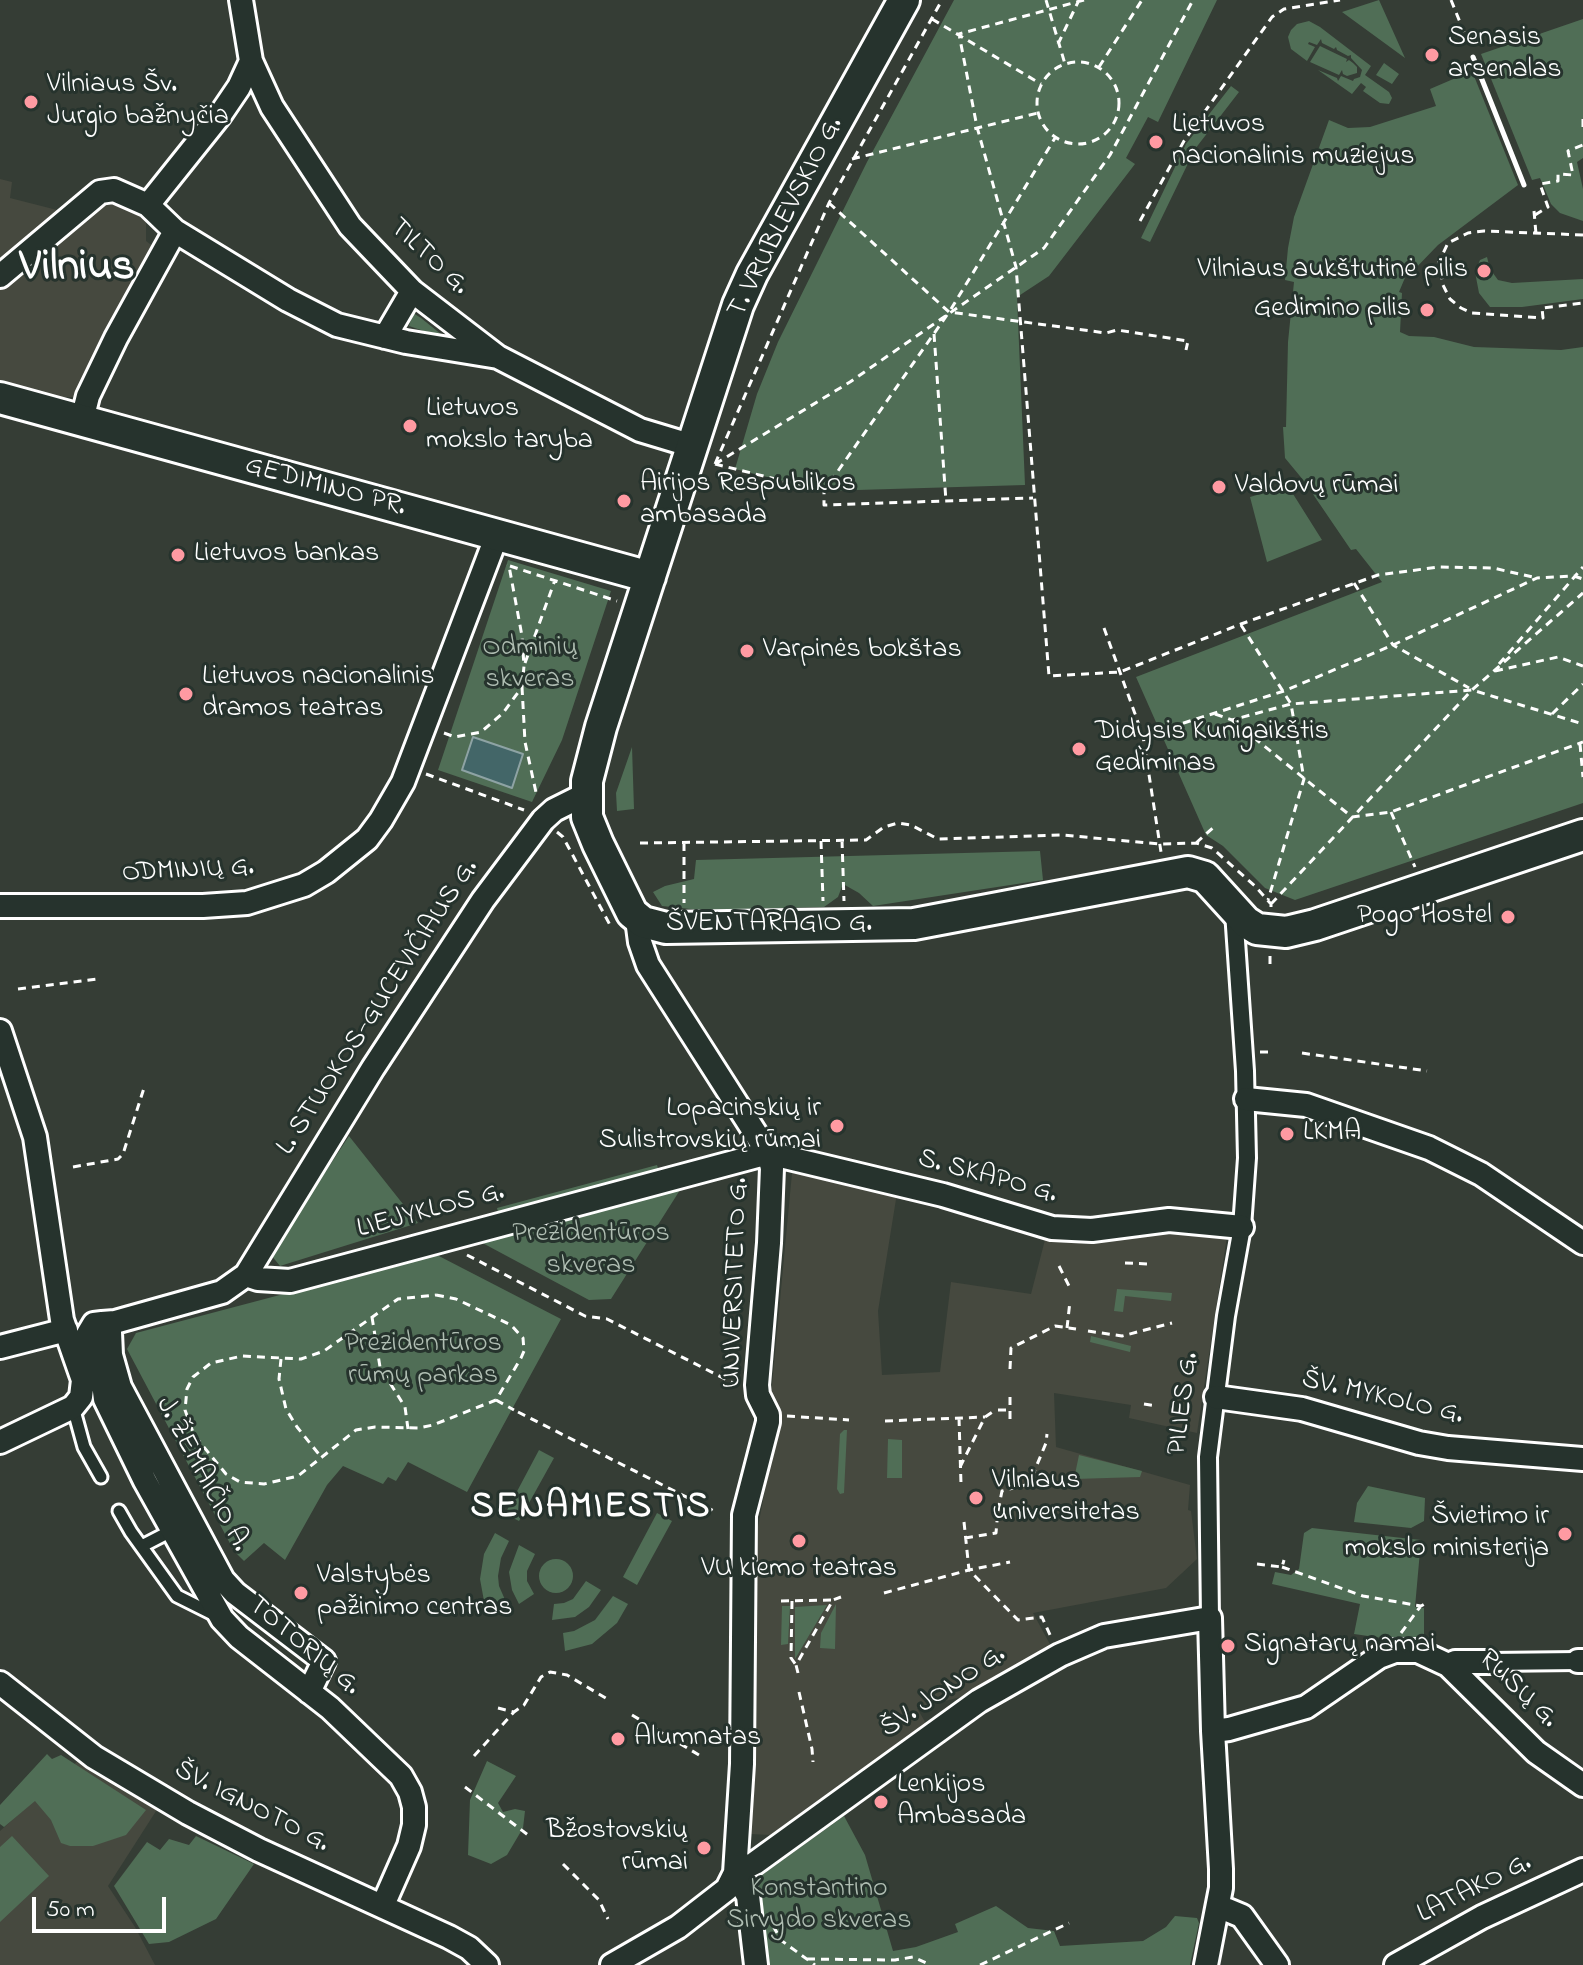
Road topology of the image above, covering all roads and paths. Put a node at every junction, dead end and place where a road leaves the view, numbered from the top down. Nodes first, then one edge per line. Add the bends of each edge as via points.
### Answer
1 (241, 0) edge
2 (904, 0) edge
3 (942, 0) edge
4 (1046, 0) edge
5 (1080, 0) edge
6 (1142, 0) edge
7 (1193, 0) edge
8 (1340, 0) edge
9 (1451, 0) edge
10 (1048, 10) junction
11 (932, 19) junction
12 (1464, 32) dead end
13 (959, 34) junction
14 (1058, 44) junction
15 (251, 61) junction
16 (1065, 64) junction
17 (1099, 67) junction
18 (1041, 84) junction
19 (1038, 113) junction
20 (1583, 119) edge
21 (1114, 123) junction
22 (977, 127) junction
23 (1125, 129) junction
24 (1583, 129) edge
25 (1055, 138) junction
26 (1583, 145) edge
27 (852, 159) junction
28 (829, 203) junction
29 (148, 205) junction
30 (1005, 220) junction
31 (1140, 221) dead end
32 (175, 231) junction
33 (1536, 234) junction
34 (1583, 235) edge
35 (1016, 267) junction
36 (0, 276) edge
37 (412, 291) junction
38 (1583, 303) edge
39 (949, 312) junction
40 (1021, 322) junction
41 (934, 334) junction
42 (385, 337) junction
43 (1186, 350) dead end
44 (498, 357) junction
45 (0, 398) edge
46 (82, 420) junction
47 (704, 455) junction
48 (824, 491) junction
49 (1033, 498) junction
50 (946, 501) junction
51 (498, 553) junction
52 (1583, 567) edge
53 (1574, 576) junction
54 (650, 577) junction
55 (1537, 578) junction
56 (1583, 579) edge
57 (555, 580) junction
58 (1354, 583) junction
59 (1583, 593) edge
60 (639, 609) junction
61 (1241, 624) junction
62 (1104, 628) dead end
63 (1393, 645) junction
64 (524, 666) junction
65 (1583, 666) edge
66 (1120, 672) junction
67 (1492, 672) junction
68 (1583, 684) edge
69 (522, 687) junction
70 (1472, 690) junction
71 (1284, 691) junction
72 (1291, 704) junction
73 (1215, 714) junction
74 (1552, 714) junction
75 (1232, 720) junction
76 (1583, 724) edge
77 (425, 728) junction
78 (1143, 736) junction
79 (1582, 743) edge
80 (1583, 777) edge
81 (1304, 779) junction
82 (586, 794) junction
83 (1391, 812) junction
84 (1352, 817) junction
85 (543, 820) junction
86 (1215, 826) dead end
87 (1583, 835) edge
88 (842, 840) junction
89 (821, 841) junction
90 (640, 843) dead end
91 (684, 843) junction
92 (1196, 843) dead end
93 (1160, 844) junction
94 (1162, 856) dead end
95 (1423, 890) junction
96 (823, 904) dead end
97 (856, 904) dead end
98 (0, 906) edge
99 (1234, 911) junction
100 (684, 916) dead end
101 (637, 919) junction
102 (97, 979) dead end
103 (18, 989) dead end
104 (0, 1031) edge
105 (1302, 1053) dead end
106 (1427, 1071) dead end
107 (144, 1088) dead end
108 (1246, 1099) junction
109 (768, 1153) junction
110 (73, 1167) dead end
111 (1242, 1227) junction
112 (1581, 1236) edge
113 (439, 1241) junction
114 (1125, 1263) dead end
115 (1148, 1264) dead end
116 (1059, 1266) dead end
117 (246, 1275) junction
118 (1071, 1290) dead end
119 (1070, 1301) dead end
120 (372, 1317) junction
121 (1172, 1323) dead end
122 (1067, 1328) junction
123 (1076, 1329) dead end
124 (97, 1330) junction
125 (1088, 1331) dead end
126 (0, 1347) edge
127 (281, 1358) junction
128 (1010, 1369) dead end
129 (1010, 1397) dead end
130 (1216, 1397) junction
131 (496, 1400) junction
132 (1144, 1404) dead end
133 (1157, 1406) dead end
134 (73, 1407) junction
135 (766, 1408) junction
136 (1010, 1410) junction
137 (985, 1417) junction
138 (959, 1418) junction
139 (849, 1420) dead end
140 (1010, 1420) dead end
141 (885, 1421) dead end
142 (408, 1429) junction
143 (1047, 1434) dead end
144 (0, 1442) edge
145 (322, 1458) junction
146 (1583, 1459) edge
147 (960, 1467) junction
148 (101, 1477) dead end
149 (961, 1484) dead end
150 (119, 1511) dead end
151 (998, 1511) dead end
152 (716, 1512) dead end
153 (997, 1521) dead end
154 (964, 1522) dead end
155 (182, 1526) junction
156 (965, 1538) junction
157 (142, 1546) junction
158 (1284, 1560) dead end
159 (1010, 1562) dead end
160 (1257, 1564) dead end
161 (1282, 1567) junction
162 (969, 1570) junction
163 (215, 1586) junction
164 (884, 1593) dead end
165 (841, 1597) dead end
166 (833, 1600) junction
167 (781, 1601) dead end
168 (792, 1601) junction
169 (1428, 1602) dead end
170 (1421, 1606) junction
171 (1210, 1618) junction
172 (222, 1619) junction
173 (1396, 1639) dead end
174 (1070, 1650) junction
175 (1580, 1661) edge
176 (1490, 1662) joint
177 (796, 1665) junction
178 (1448, 1665) junction
179 (798, 1673) dead end
180 (0, 1683) edge
181 (309, 1692) junction
182 (799, 1692) dead end
183 (609, 1700) dead end
184 (498, 1708) dead end
185 (514, 1712) junction
186 (632, 1715) dead end
187 (1213, 1731) junction
188 (699, 1755) dead end
189 (474, 1756) dead end
190 (813, 1762) dead end
191 (1583, 1785) edge
192 (465, 1787) dead end
193 (528, 1835) dead end
194 (563, 1864) dead end
195 (1583, 1870) edge
196 (744, 1891) junction
197 (383, 1905) junction
198 (1218, 1906) junction
199 (608, 1919) dead end
200 (1069, 1923) dead end
201 (807, 1959) junction
202 (487, 1965) edge
203 (612, 1965) edge
204 (756, 1965) edge
205 (815, 1965) edge
206 (931, 1965) edge
207 (980, 1965) edge
208 (1206, 1965) edge
209 (1277, 1965) edge
210 (1396, 1965) edge

1 - 15 street, TILTO G.
2 - 47 main road, T. VRUBLEVSKIO G. via 747,284
3 - 11 path
4 - 10 path
5 - 10 path
5 - 14 path
6 - 17 path
7 - 23 path
8 - 31 path via 1284,9 1272,17 1184,141
9 - 12 path
10 - 13 path
10 - 14 path
11 - 13 path
11 - 27 path
13 - 18 path
13 - 22 path
14 - 16 path
15 - 29 street via 220,115
15 - 37 street, TILTO G. via 272,107 350,226
16 - 17 path
16 - 18 path
17 - 21 path via 1118,92
18 - 19 path
19 - 22 path
19 - 25 path
20 - 24 path
21 - 23 path
21 - 25 path via 1088,143
22 - 27 path
22 - 30 path
23 - 35 path via 1044,248
25 - 30 path
26 - 33 path via 1568,151 1573,175 1558,174 1558,181 1540,184 1548,207 1535,213
27 - 28 path
28 - 39 path
28 - 47 path
29 - 32 street
29 - 36 street via 114,190 100,192
30 - 35 path
30 - 39 path
32 - 42 street via 337,325
32 - 46 street via 116,338
33 - 34 path
33 - 38 path via 1484,231 1448,243 1439,262 1450,299 1472,313 1543,318 1542,308
35 - 39 path
35 - 40 path
37 - 42 street
37 - 44 street, TILTO G.
39 - 40 path
39 - 41 path
39 - 47 path via 850,382
40 - 43 path via 1188,341
40 - 49 path
41 - 48 path
41 - 50 path
42 - 44 street
44 - 47 street, TILTO G. via 640,430
45 - 46 main road, GEDIMINO PR.
46 - 51 main road, GEDIMINO PR.
47 - 48 path
47 - 54 main road, ŠVENTARAGIO G.
48 - 50 path via 824,505
49 - 50 path
49 - 66 path via 1049,676
51 - 54 main road, GEDIMINO PR.
51 - 57 path
51 - 64 path via 522,636
51 - 77 street, ODMINIŲ G.
52 - 53 path
53 - 55 path
53 - 56 path
53 - 67 path
54 - 60 main road, ŠVENTARAGIO G.
55 - 58 path via 1493,568 1439,567
55 - 63 path
57 - 60 path
57 - 64 path
58 - 61 path
58 - 63 path
59 - 67 path
60 - 82 main road, ŠVENTARAGIO G. via 601,727
61 - 66 path
61 - 71 path
62 - 66 path
63 - 70 path
63 - 71 path
64 - 69 path
65 - 67 path via 1558,657
66 - 78 path
67 - 70 path
68 - 74 path
69 - 77 path via 481,732 455,737
69 - 85 path via 525,742
70 - 72 path
70 - 74 path
70 - 84 path
71 - 72 path
71 - 73 path
72 - 75 path
72 - 81 path
73 - 75 path
73 - 78 path
74 - 76 path
75 - 81 path
77 - 98 street, ODMINIŲ G. via 403,782 367,839 304,885 247,903
78 - 93 path
79 - 80 path
79 - 83 path
81 - 84 path
81 - 84 path via 1270,902
82 - 85 street, L. STUOKOS-GUCEVIČIAUS G.
82 - 101 main road, ŠVENTARAGIO G. via 592,830
83 - 84 path
83 - 95 path
85 - 117 street, L. STUOKOS-GUCEVIČIAUS G. via 443,958
86 - 92 path
87 - 95 main road
88 - 89 path
88 - 93 path via 866,840 898,823 938,839 1062,835
88 - 97 path via 844,904
89 - 91 path
89 - 96 path
90 - 91 path
91 - 100 path
93 - 94 path
95 - 99 main road via 1286,932 1257,929
99 - 101 main road, ŠVENTARAGIO G. via 1205,877 1177,873 906,925 666,928
99 - 108 street, PILIES G.
101 - 109 street, UNIVERSITETO G. via 648,965
102 - 103 path
104 - 124 street, TOTORIŲ G. via 35,1137 62,1320
105 - 106 path
107 - 110 path via 123,1154
108 - 111 street, PILIES G.
108 - 112 street via 1306,1105 1429,1148
109 - 111 street, S. SKAPO G. via 943,1195 1052,1228 1092,1230 1169,1220
109 - 113 street, LIEJYKLOS G.
109 - 135 street, UNIVERSITETO G. via 769,1243 757,1385
111 - 130 street, PILIES G.
113 - 117 street, LIEJYKLOS G. via 290,1281
113 - 135 path via 585,1316 607,1319 745,1390
114 - 115 path
116 - 118 path
117 - 124 street via 222,1292
119 - 122 path
120 - 127 path via 324,1351 301,1359
120 - 131 path via 398,1299 436,1295 511,1325 523,1338 524,1351
120 - 142 path via 380,1367 405,1407
121 - 125 path via 1122,1336
122 - 123 path
122 - 128 path via 1046,1329 1011,1348
124 - 126 street
124 - 134 street, TOTORIŲ G. via 81,1397
124 - 155 street, TOTORIŲ G. via 105,1399
127 - 145 path via 279,1379 286,1409
127 - 145 path via 242,1356 199,1371 187,1389 188,1423 208,1454 240,1482 283,1482
129 - 136 path
130 - 146 street, ŠV. MYKOLO G. via 1302,1409 1448,1448
130 - 171 street, PILIES G. via 1207,1481
131 - 142 path via 451,1420
131 - 152 path
132 - 133 path
134 - 144 street
134 - 148 lane via 84,1447
135 - 139 path via 778,1415
135 - 196 street, UNIVERSITETO G. via 768,1422 745,1508
136 - 137 path
136 - 140 path
137 - 138 path
137 - 147 path
138 - 141 path
138 - 147 path
142 - 145 path via 356,1430
143 - 151 path via 1029,1484 1002,1491
147 - 149 path
150 - 157 lane
153 - 156 path via 996,1533
154 - 156 path
155 - 157 lane
155 - 163 street, TOTORIŲ G.
156 - 162 path
157 - 172 lane via 177,1596
158 - 161 path
159 - 162 path
160 - 161 path
161 - 170 path via 1363,1596
162 - 164 path
162 - 174 path via 1018,1620 1042,1617
163 - 172 street, TOTORIŲ G.
163 - 181 street, J. ŽEMAIČIO A. via 235,1593 324,1661
165 - 166 path
166 - 168 path
166 - 177 path
167 - 168 path
168 - 177 path via 791,1658
169 - 170 path
170 - 173 path
171 - 174 street, ŠV. JONO G. via 1104,1636
171 - 187 street, PILIES G.
172 - 181 street, TOTORIŲ G.
174 - 196 street, ŠV. JONO G. via 979,1701 755,1863
175 - 176 street
176 - 178 street
177 - 179 path
178 - 187 street via 1418,1651 1395,1651 1306,1707
178 - 191 street, RUSŲ G. via 1536,1752
180 - 197 street, ŠV. IGNOTO G. via 94,1757 188,1813
181 - 197 street, TOTORIŲ G. via 385,1760 410,1792 414,1816 409,1846
182 - 190 path
183 - 185 path via 567,1675 550,1672
184 - 185 path
185 - 189 path
186 - 188 path
187 - 198 street, PILIES G. via 1221,1869
192 - 193 path
194 - 199 path via 599,1900
195 - 210 street, LATAKO G.
196 - 201 path via 782,1941
196 - 203 street, ŠV. JONO G. via 727,1889 678,1927
196 - 204 street, UNIVERSITETO G.
197 - 202 street, ŠV. IGNOTO G. via 469,1948
198 - 208 street, PILIES G.
198 - 209 street via 1242,1916
200 - 207 path
201 - 205 path
201 - 206 path via 913,1957

